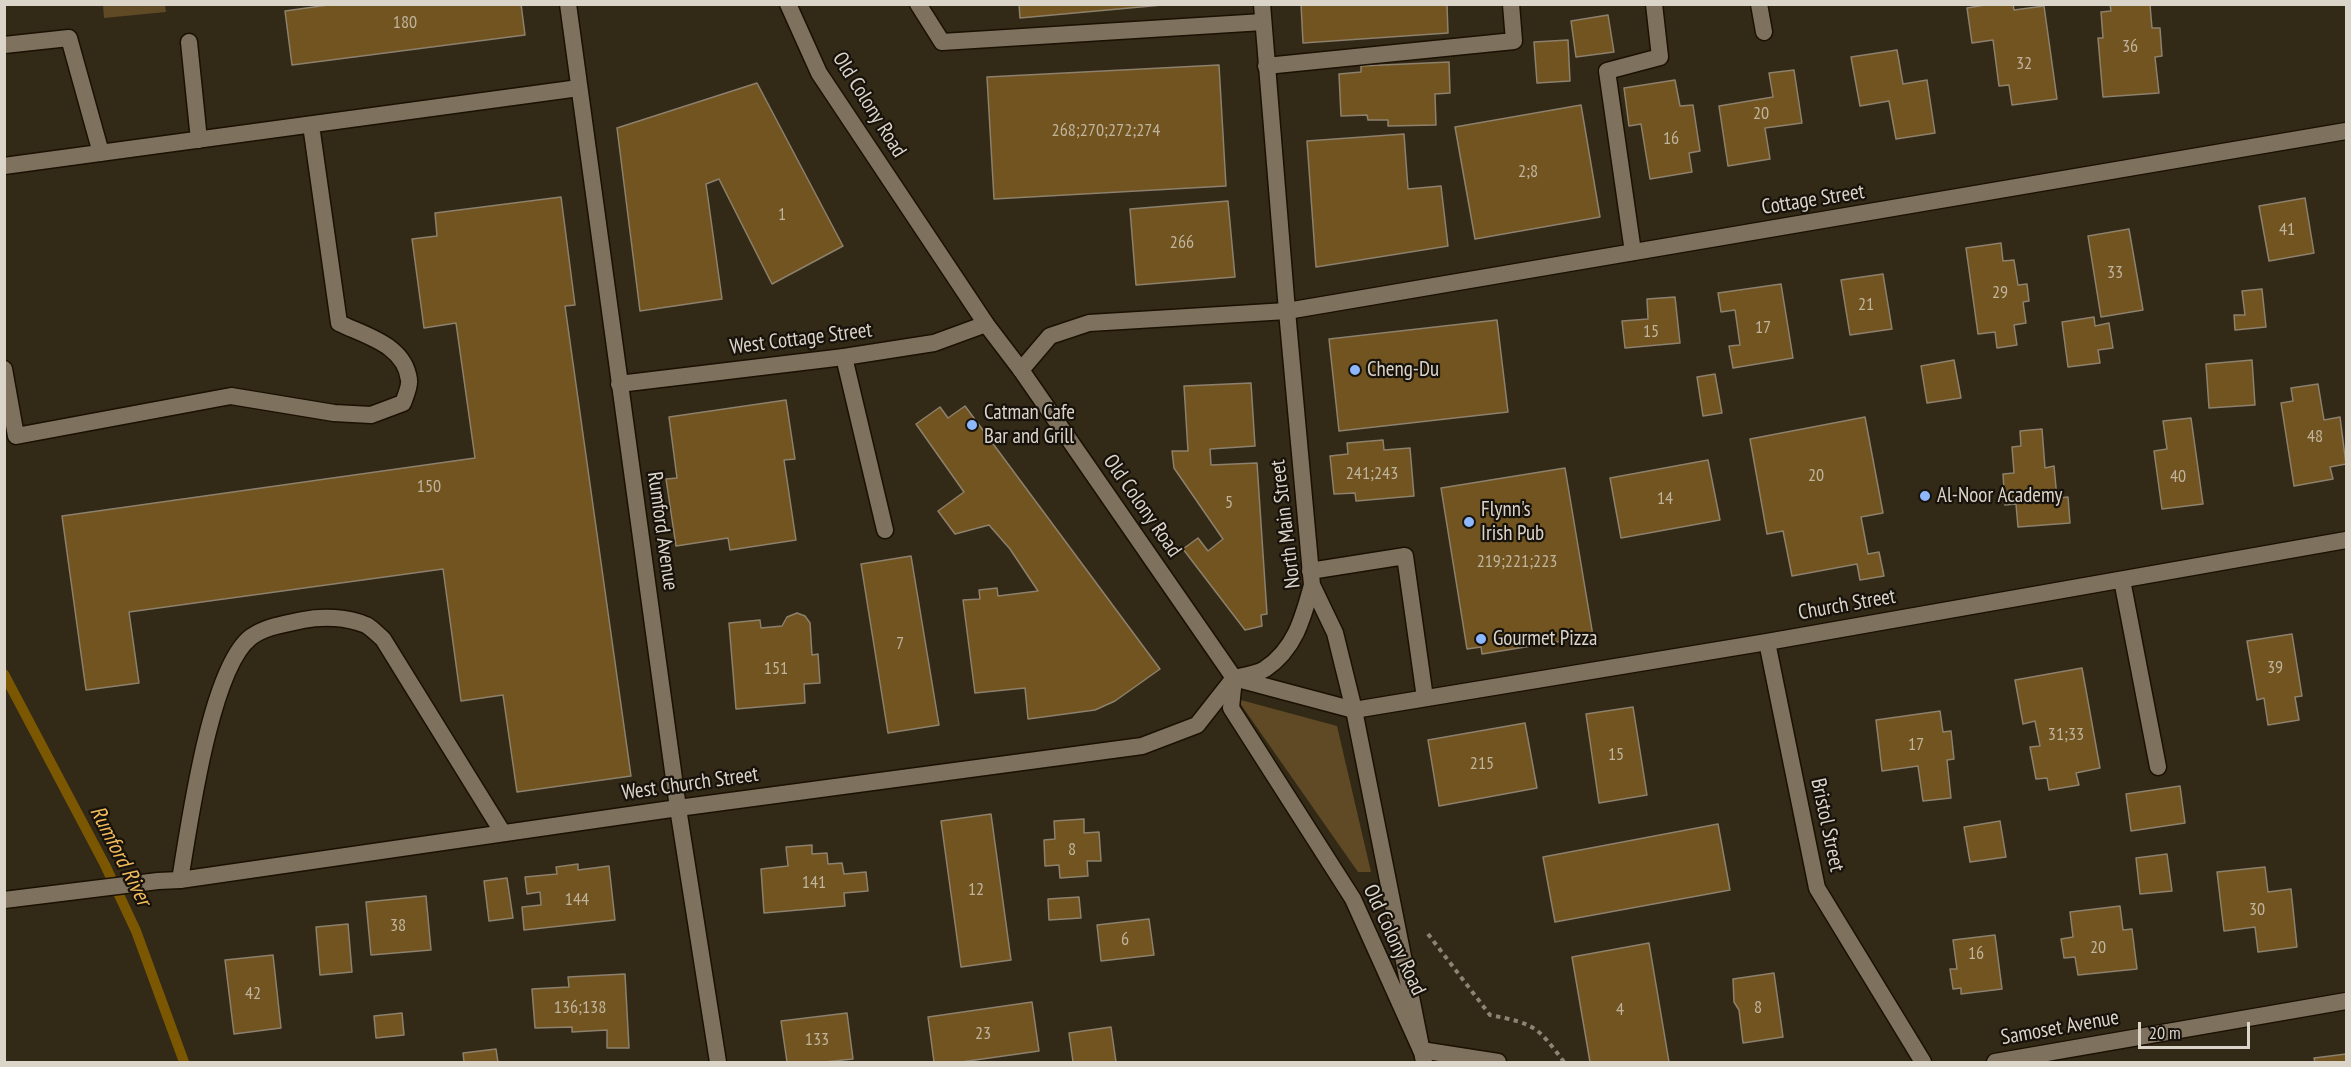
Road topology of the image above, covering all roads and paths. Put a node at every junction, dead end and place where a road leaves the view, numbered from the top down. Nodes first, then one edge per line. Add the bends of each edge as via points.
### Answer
1 (568, 4) edge
2 (788, 4) edge
3 (918, 4) edge
4 (1262, 4) edge
5 (1511, 4) edge
6 (1653, 4) edge
7 (1759, 4) edge
8 (1263, 22) junction
9 (1764, 32) dead end
10 (189, 42) dead end
11 (4, 45) edge
12 (1266, 66) junction
13 (579, 88) junction
14 (311, 124) junction
15 (2346, 131) edge
16 (199, 140) junction
17 (101, 153) junction
18 (4, 166) edge
19 (1633, 252) junction
20 (1287, 311) junction
21 (986, 324) junction
22 (844, 357) junction
23 (4, 369) edge
24 (1021, 370) junction
25 (619, 384) junction
26 (885, 530) dead end
27 (2346, 540) edge
28 (1311, 578) junction
29 (2122, 580) junction
30 (1767, 642) junction
31 (1234, 678) junction
32 (1425, 698) junction
33 (1354, 710) junction
34 (2158, 767) dead end
35 (678, 808) junction
36 (503, 833) junction
37 (180, 880) junction
38 (4, 900) edge
39 (1422, 926) dead end
40 (2346, 1001) edge
41 (1422, 1056) edge
42 (718, 1062) edge
43 (1498, 1062) edge
44 (1564, 1062) edge
45 (1923, 1062) edge
46 (1995, 1062) edge

1 - 13 street, Rumford Avenue
2 - 21 street, Old Colony Road via 819,73
3 - 8 street via 942,42
4 - 8 street, North Main Street
5 - 12 street via 1515,41
6 - 19 street via 1660,57 1607,71
7 - 9 street
8 - 12 street, North Main Street
10 - 16 street
11 - 17 street via 69,38
12 - 20 street, North Main Street
13 - 14 street
13 - 25 street, Rumford Avenue
14 - 16 street
14 - 23 street via 339,324 385,344 401,357 410,381 403,403 371,415 231,396 16,436
15 - 19 street, Cottage Street
16 - 17 street
17 - 18 street
19 - 20 street, Cottage Street
20 - 24 street via 1089,323 1050,336
20 - 28 street, North Main Street
21 - 22 street, West Cottage Street via 934,344
21 - 24 street, Old Colony Road
22 - 25 street, West Cottage Street
22 - 26 street
24 - 31 street, Old Colony Road
25 - 35 street, Rumford Avenue
27 - 29 street, Church Street
28 - 31 street via 1302,624 1288,647 1264,670
28 - 32 street via 1405,556
28 - 33 street, North Main Street via 1335,633
29 - 30 street, Church Street
29 - 34 street
30 - 32 street, Church Street
30 - 45 street, Bristol Street via 1817,888
31 - 33 street
31 - 35 street, West Church Street via 1197,725 1142,746
31 - 41 street, Old Colony Road via 1231,708 1353,899
32 - 33 street, Church Street
33 - 41 street, North Main Street
35 - 36 street, West Church Street
35 - 42 street, Rumford Avenue
36 - 37 street, West Church Street
36 - 37 street via 383,639 367,625 342,619 312,619 273,626 250,638 234,658 208,727
37 - 38 street, West Church Street
39 - 44 path via 1490,1015 1522,1022 1541,1032
40 - 46 street, Samoset Avenue
41 - 43 street

